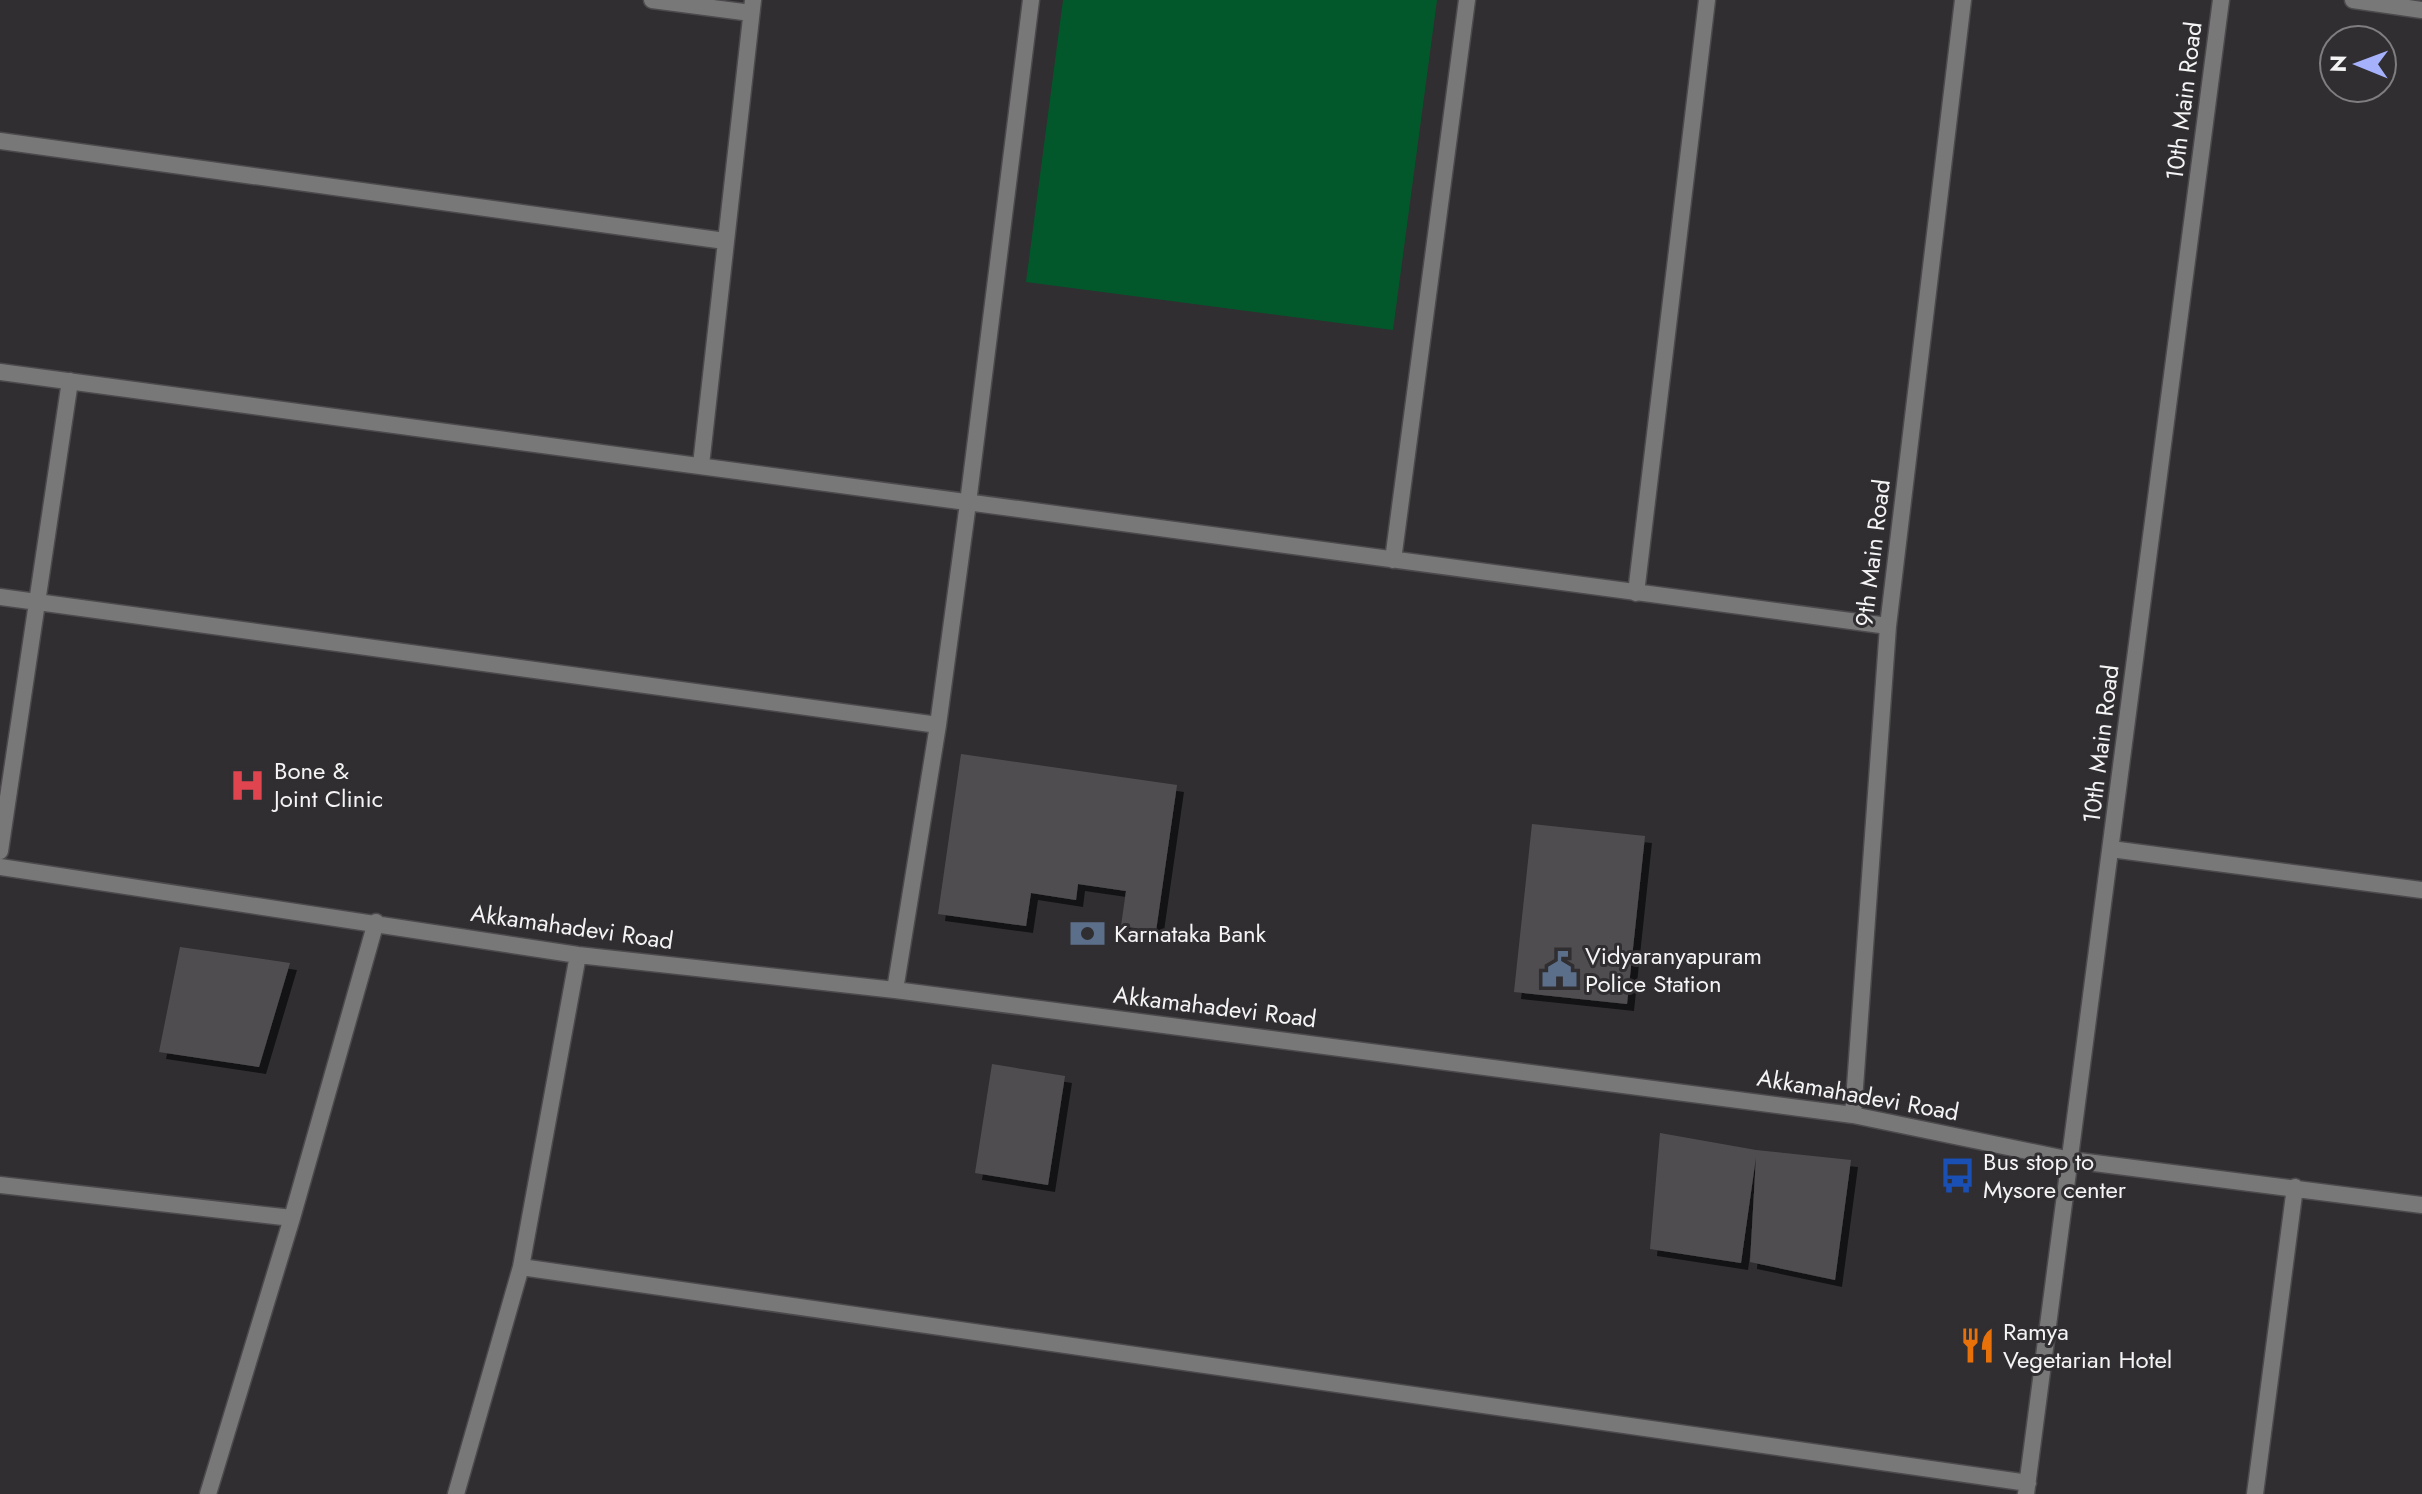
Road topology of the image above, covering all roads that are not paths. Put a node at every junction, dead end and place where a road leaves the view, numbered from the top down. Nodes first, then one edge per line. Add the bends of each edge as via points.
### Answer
1 (652, 0) edge
2 (1031, 0) edge
3 (1467, 0) edge
4 (1707, 0) edge
5 (1963, 0) edge
6 (2221, 0) edge
7 (2353, 0) edge
8 (752, 6) edge
9 (2422, 10) edge
10 (0, 141) edge
11 (725, 241) junction
12 (0, 372) edge
13 (70, 381) junction
14 (701, 465) junction
15 (968, 503) junction
16 (1393, 560) junction
17 (1636, 593) junction
18 (0, 597) edge
19 (37, 602) junction
20 (1888, 626) junction
21 (938, 725) junction
22 (2111, 849) junction
23 (0, 851) edge
24 (0, 867) edge
25 (2422, 890) edge
26 (376, 922) junction
27 (578, 955) junction
28 (895, 990) junction
29 (1853, 1115) junction
30 (2071, 1160) junction
31 (0, 1185) edge
32 (2295, 1187) junction
33 (2422, 1205) edge
34 (292, 1218) junction
35 (521, 1267) junction
36 (2027, 1489) edge
37 (208, 1494) edge
38 (456, 1494) edge
39 (2255, 1494) edge

1 - 8 street
2 - 15 street
3 - 16 street
4 - 17 street
5 - 20 street, 9th Main Road
6 - 22 street, 10th Main Road
7 - 9 street
8 - 11 street
10 - 11 street
11 - 14 street
12 - 13 street
13 - 14 street
13 - 19 street
14 - 15 street
15 - 16 street
15 - 21 street
16 - 17 street
17 - 20 street
18 - 19 street
19 - 21 street
19 - 23 street
20 - 29 street, 9th Main Road
21 - 28 street
22 - 25 street
22 - 30 street, 10th Main Road
24 - 26 street, Akkamahadevi Road
26 - 27 street, Akkamahadevi Road
26 - 34 street
27 - 28 street, Akkamahadevi Road
27 - 35 street
28 - 29 street, Akkamahadevi Road
29 - 30 street, Akkamahadevi Road
30 - 32 street, Akkamahadevi Road
30 - 36 street, 10th Main Road
31 - 34 street
32 - 33 street, Akkamahadevi Road
32 - 39 street
34 - 37 street
35 - 36 street
35 - 38 street

